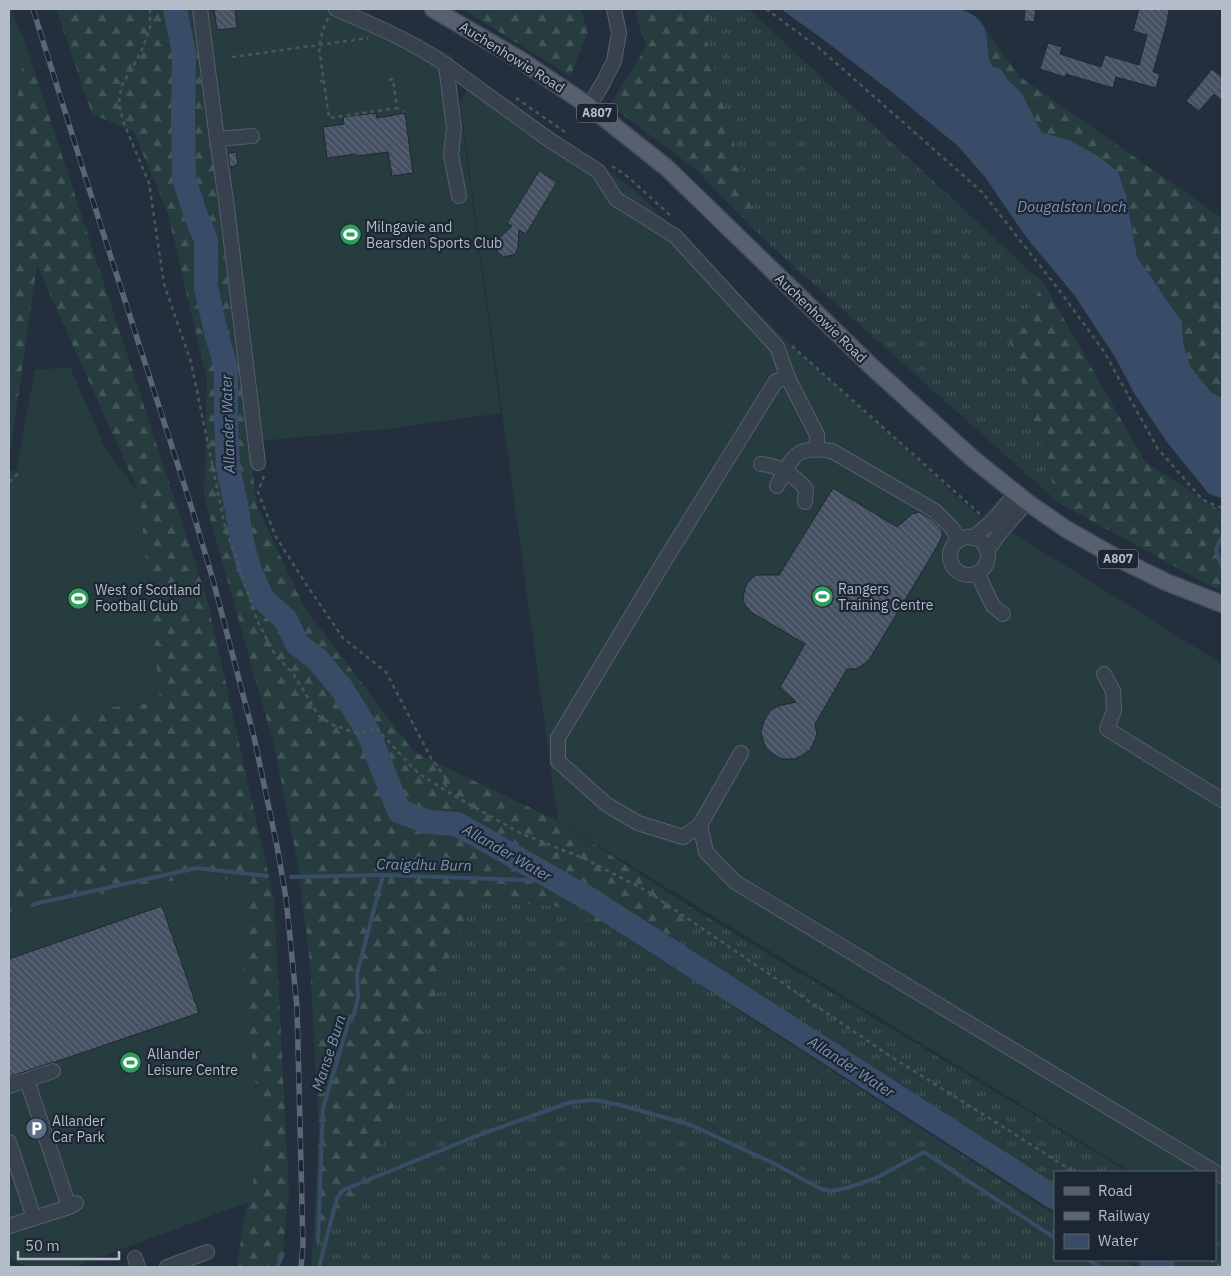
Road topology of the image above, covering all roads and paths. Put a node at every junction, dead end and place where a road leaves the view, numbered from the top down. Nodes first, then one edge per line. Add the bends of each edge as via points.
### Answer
1 (150, 9) edge
2 (200, 9) edge
3 (336, 9) edge
4 (433, 9) edge
5 (614, 9) edge
6 (766, 9) edge
7 (323, 30) dead end
8 (392, 34) junction
9 (319, 45) junction
10 (233, 58) dead end
11 (446, 65) junction
12 (389, 80) dead end
13 (320, 81) dead end
14 (328, 81) dead end
15 (324, 82) junction
16 (589, 106) junction
17 (397, 108) junction
18 (404, 112) dead end
19 (252, 136) dead end
20 (217, 139) junction
21 (459, 196) dead end
22 (788, 378) junction
23 (817, 448) junction
24 (258, 463) dead end
25 (761, 464) dead end
26 (20, 472) dead end
27 (784, 472) junction
28 (9, 482) edge
29 (777, 486) dead end
30 (258, 492) dead end
31 (1021, 498) junction
32 (805, 502) dead end
33 (1222, 508) edge
34 (966, 539) junction
35 (987, 551) junction
36 (977, 573) junction
37 (1222, 604) edge
38 (1002, 614) dead end
39 (1104, 674) dead end
40 (741, 752) dead end
41 (446, 791) junction
42 (1222, 800) edge
43 (700, 824) junction
44 (53, 1071) dead end
45 (27, 1080) junction
46 (9, 1086) edge
47 (9, 1142) edge
48 (1072, 1171) edge
49 (1214, 1171) edge
50 (34, 1218) junction
51 (9, 1226) edge
52 (207, 1252) dead end
53 (167, 1267) edge

1 - 41 path via 150,28 141,52 121,87 119,104 149,183 164,284 191,362 225,527 256,620 274,653 294,675 319,716 359,734 376,728 418,773
2 - 20 street
3 - 8 street
4 - 16 main road, Auchenhowie Road / A807 via 519,59
5 - 16 street via 619,33 614,61
6 - 33 path via 820,48 982,192 1103,350 1158,448 1204,500
7 - 9 path
8 - 9 path
8 - 11 street
9 - 10 path
9 - 15 path
11 - 21 street via 454,128 451,155
11 - 22 street via 598,171 616,200 675,236 777,347
12 - 17 path via 393,79
13 - 15 path
14 - 15 path
15 - 17 path via 329,118
16 - 31 main road, Auchenhowie Road / A807 via 667,168 870,365
17 - 18 path
19 - 20 street
20 - 24 street
22 - 23 street via 817,435
22 - 43 street via 776,381 558,738 558,761 606,804 638,822 683,837
23 - 27 street via 792,458
23 - 34 street via 832,451 935,511
25 - 27 street via 772,465
26 - 28 path
27 - 29 street
27 - 32 street via 800,481 806,489
30 - 41 path via 276,537 342,638 386,672 431,758 445,777
31 - 34 street
31 - 35 street
31 - 37 main road, Auchenhowie Road / A807 via 1117,558
34 - 35 street via 982,542
34 - 36 street via 953,547 951,561 963,574
35 - 36 street via 987,562
36 - 38 street via 993,606
39 - 42 street via 1113,691 1114,710 1107,729
40 - 43 street
41 - 48 path via 520,833 583,858 647,891 890,1056
43 - 49 street via 706,852 735,882
44 - 45 street
45 - 46 street
45 - 50 street via 73,1205
47 - 50 street
50 - 51 street
52 - 53 street

